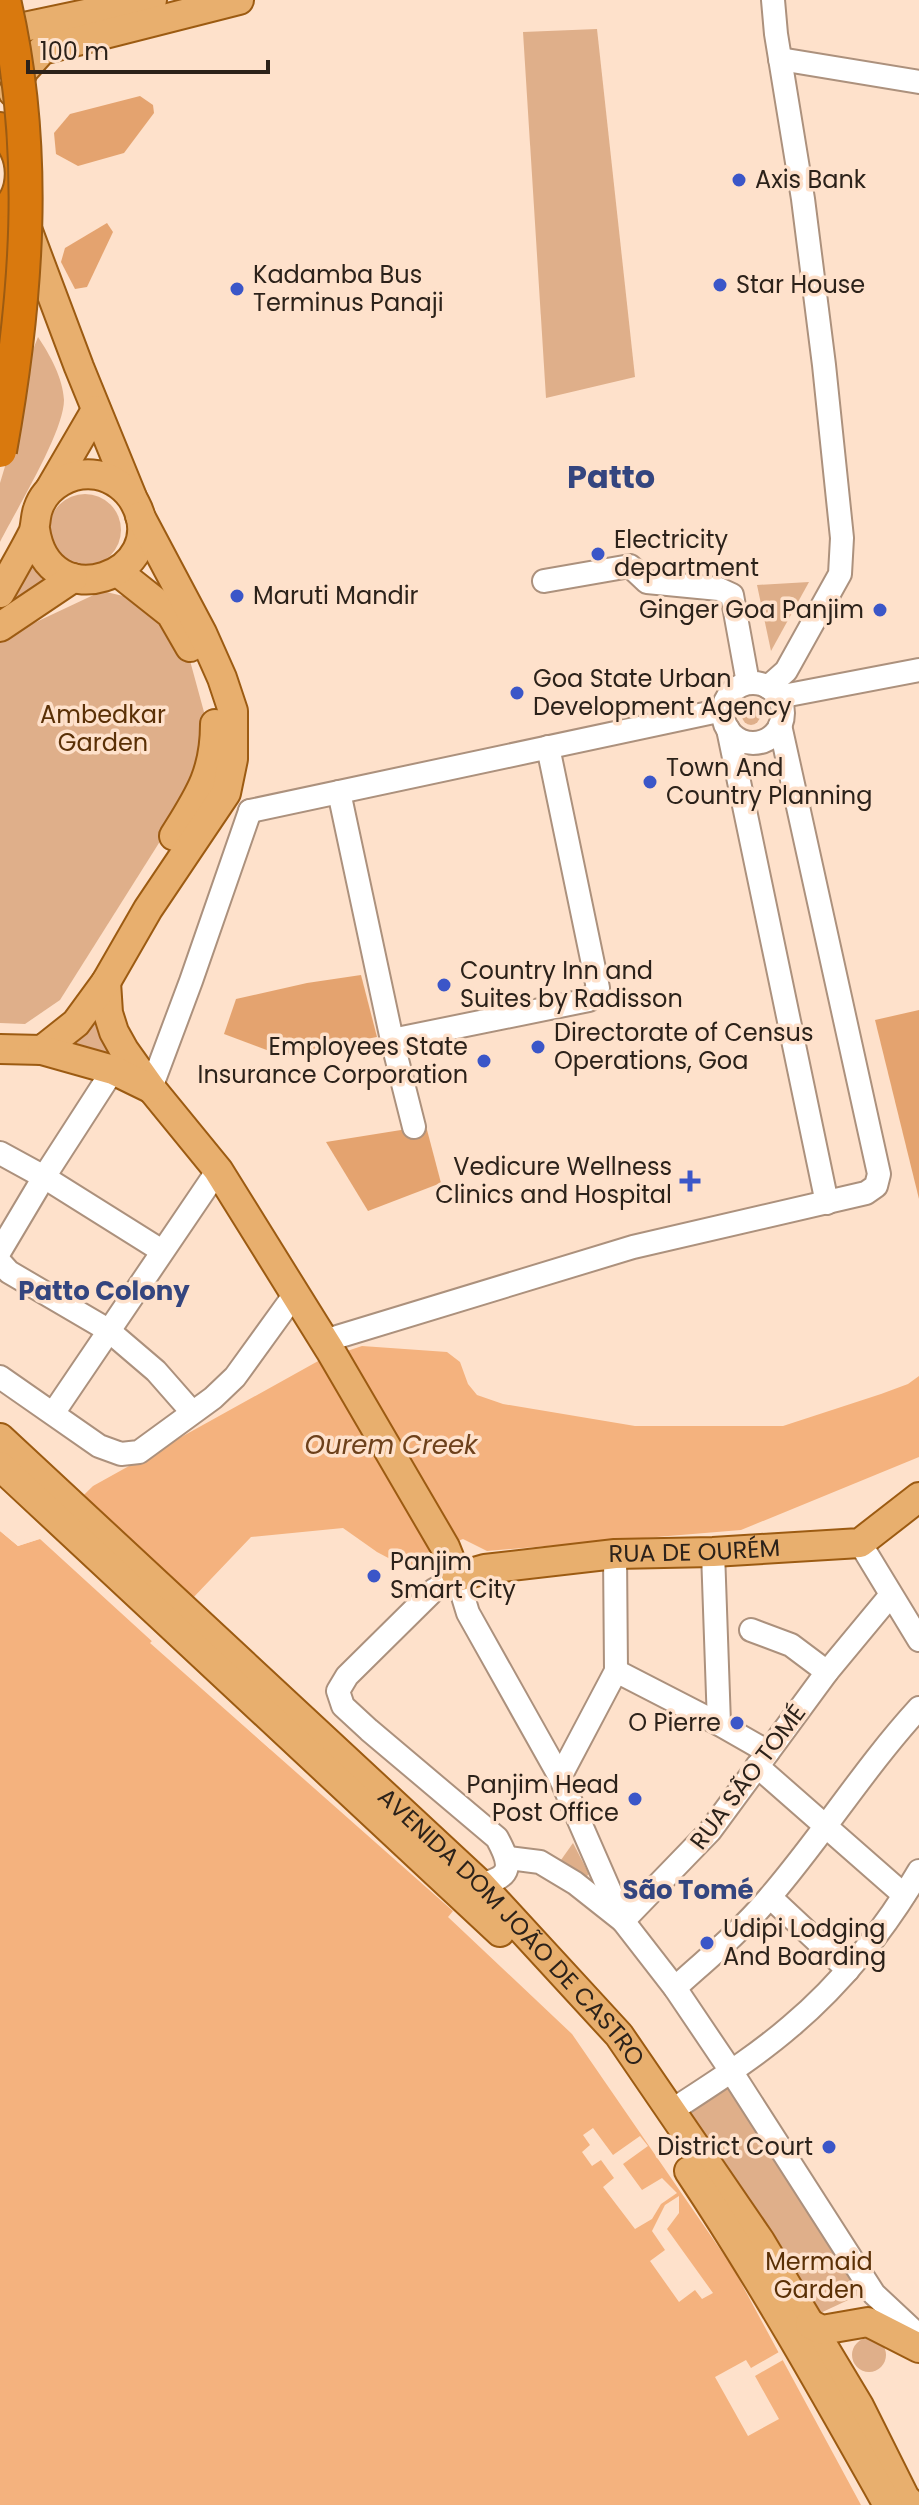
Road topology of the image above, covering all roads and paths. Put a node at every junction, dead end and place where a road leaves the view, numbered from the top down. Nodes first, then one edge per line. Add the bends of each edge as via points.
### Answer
1 (4, 0) edge
2 (152, 0) edge
3 (239, 0) edge
4 (773, 0) edge
5 (0, 32) edge
6 (780, 59) junction
7 (919, 82) edge
8 (0, 85) edge
9 (4, 132) edge
10 (5, 216) edge
11 (0, 345) edge
12 (96, 410) junction
13 (0, 451) edge
14 (48, 492) junction
15 (136, 507) junction
16 (35, 529) junction
17 (118, 572) junction
18 (73, 578) junction
19 (544, 581) dead end
20 (0, 593) edge
21 (0, 627) edge
22 (919, 670) edge
23 (765, 689) junction
24 (725, 720) junction
25 (780, 725) junction
26 (548, 747) junction
27 (339, 792) junction
28 (226, 793) junction
29 (250, 811) junction
30 (106, 982) junction
31 (0, 1033) edge
32 (392, 1040) junction
33 (0, 1049) edge
34 (42, 1050) junction
35 (113, 1070) junction
36 (151, 1088) junction
37 (414, 1127) dead end
38 (0, 1153) edge
39 (218, 1170) junction
40 (44, 1177) junction
41 (827, 1203) junction
42 (0, 1251) edge
43 (162, 1251) junction
44 (0, 1262) edge
45 (295, 1294) junction
46 (108, 1330) junction
47 (327, 1345) junction
48 (0, 1377) edge
49 (54, 1412) junction
50 (192, 1412) junction
51 (0, 1438) edge
52 (13, 1468) edge
53 (919, 1497) edge
54 (860, 1543) junction
55 (713, 1552) junction
56 (615, 1554) junction
57 (457, 1577) junction
58 (890, 1596) junction
59 (751, 1630) dead end
60 (919, 1640) edge
61 (616, 1671) junction
62 (827, 1672) junction
63 (919, 1708) edge
64 (294, 1724) junction
65 (719, 1724) junction
66 (762, 1759) junction
67 (560, 1777) junction
68 (825, 1825) junction
69 (508, 1858) junction
70 (480, 1884) junction
71 (913, 1886) edge
72 (770, 1897) junction
73 (623, 1921) junction
74 (848, 1970) junction
75 (675, 1988) junction
76 (731, 2071) junction
77 (671, 2111) junction
78 (810, 2324) junction
79 (919, 2336) edge
80 (919, 2348) edge
81 (888, 2505) edge
82 (912, 2505) edge

1 - 13 highway, bridge via 22,109 27,213 20,322
2 - 5 main road
3 - 9 main road via 42,50 11,96
4 - 6 street
6 - 7 street
6 - 23 street via 803,199 842,538 840,574 786,671
8 - 11 highway via 11,228
9 - 10 highway via 15,146 23,173
10 - 12 main road
12 - 14 main road
12 - 15 main road
14 - 15 main road via 64,480 96,475 117,483
14 - 16 main road
15 - 17 main road via 141,537
15 - 28 main road via 202,633 233,711 233,759
16 - 18 main road via 46,560
16 - 20 main road
17 - 18 main road via 92,581
17 - 31 main road via 171,614 196,658 215,716 215,753 201,794 125,912 87,983 61,1013 32,1031
18 - 21 main road
19 - 23 street via 630,566 647,582 732,595
22 - 23 street
23 - 24 street via 731,692
23 - 25 street via 783,711
24 - 25 street via 744,742 755,743
24 - 26 street
24 - 41 street
25 - 41 street via 879,1174 876,1186 866,1193
26 - 27 street
26 - 32 street via 598,988 589,1000
27 - 29 street
27 - 32 street
28 - 29 street
28 - 30 main road
29 - 36 street
30 - 34 main road via 76,1023
30 - 36 main road via 114,1032
32 - 37 street
33 - 34 main road
34 - 35 main road
35 - 36 main road
35 - 40 street
36 - 39 main road
38 - 40 street
39 - 43 street
39 - 45 main road
40 - 42 street
40 - 43 street
41 - 47 street via 633,1247
43 - 46 street
44 - 46 street
45 - 47 main road
45 - 50 street via 235,1377
46 - 49 street
46 - 50 street via 156,1371
47 - 57 main road via 445,1547
48 - 49 street
49 - 50 street via 99,1446 121,1454 139,1452
51 - 52 main road, AVENIDA DOM JOÃO DE CASTRO
52 - 64 main road, AVENIDA DOM JOÃO DE CASTRO
53 - 54 main road
54 - 55 main road, RUA DE OURÉM
54 - 58 street
55 - 56 main road, RUA DE OURÉM
55 - 65 street
56 - 57 main road, RUA DE OURÉM
56 - 61 street
57 - 67 street via 468,1613
57 - 69 street via 434,1590 338,1691 343,1706 497,1838
58 - 60 street
58 - 62 street, RUA SÃO TOMÉ
59 - 62 street via 791,1645
61 - 65 street
61 - 67 street
62 - 66 street, RUA SÃO TOMÉ
63 - 68 street
64 - 70 main road, AVENIDA DOM JOÃO DE CASTRO
64 - 81 main road, AVENIDA DOM JOÃO DE CASTRO via 568,1999 608,2050 743,2252
65 - 66 street
66 - 68 street
66 - 73 street, RUA SÃO TOMÉ via 704,1838
67 - 73 street
68 - 71 street
68 - 72 street
69 - 70 street via 507,1870 497,1881
69 - 73 street via 540,1862
70 - 77 main road, AVENIDA DOM JOÃO DE CASTRO via 619,2035
71 - 74 street
72 - 74 street
72 - 75 street
73 - 75 street
74 - 76 street via 793,2024
75 - 76 street
76 - 77 street
76 - 79 street via 874,2294
77 - 78 main road, AVENIDA DOM JOÃO DE CASTRO
78 - 80 main road via 822,2330 868,2322
78 - 82 main road, AVENIDA DOM JOÃO DE CASTRO

